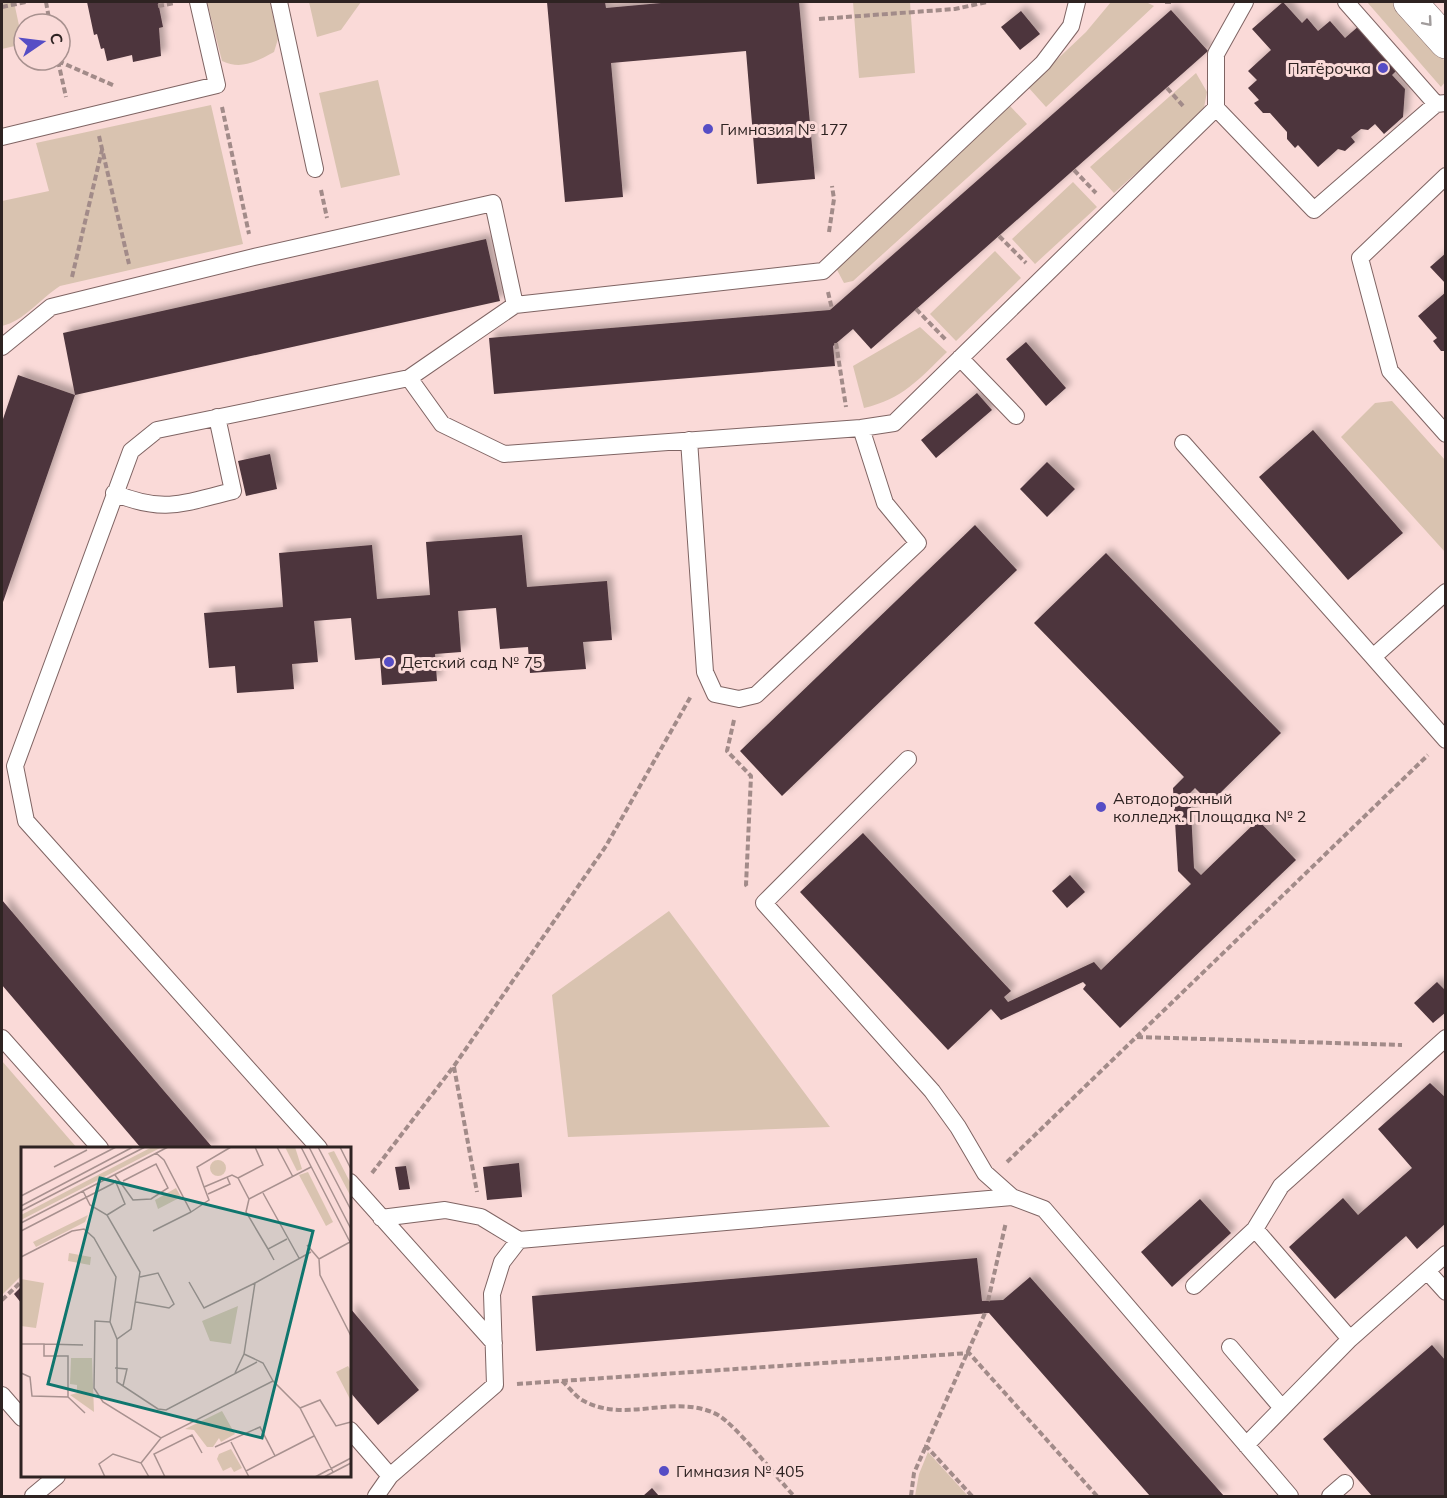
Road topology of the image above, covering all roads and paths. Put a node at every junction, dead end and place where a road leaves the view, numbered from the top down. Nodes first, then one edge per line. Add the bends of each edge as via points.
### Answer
1 (26, 2) edge
2 (182, 2) edge
3 (198, 2) edge
4 (279, 2) edge
5 (987, 2) edge
6 (1077, 2) edge
7 (1165, 2) edge
8 (1173, 2) edge
9 (1245, 2) edge
10 (1346, 2) edge
11 (1410, 2) edge
12 (159, 6) dead end
13 (2, 7) edge
14 (819, 19) dead end
15 (1446, 42) edge
16 (72, 66) edge
17 (61, 72) edge
18 (217, 85) junction
19 (151, 101) junction
20 (1441, 104) edge
21 (1216, 108) junction
22 (94, 115) junction
23 (71, 121) junction
24 (2, 138) edge
25 (102, 149) junction
26 (315, 169) joint
27 (1074, 170) dead end
28 (1446, 176) edge
29 (832, 186) dead end
30 (834, 200) dead end
31 (1112, 210) junction
32 (999, 236) dead end
33 (333, 239) junction
34 (254, 257) junction
35 (1042, 278) junction
36 (134, 286) junction
37 (65, 303) junction
38 (514, 305) junction
39 (916, 309) dead end
40 (836, 343) dead end
41 (2, 347) edge
42 (961, 358) junction
43 (409, 378) junction
44 (1016, 416) dead end
45 (217, 417) junction
46 (855, 428) junction
47 (1446, 434) edge
48 (689, 440) junction
49 (1183, 443) dead end
50 (114, 494) junction
51 (1446, 592) edge
52 (1373, 657) junction
53 (705, 672) junction
54 (739, 699) junction
55 (1445, 739) edge
56 (908, 759) dead end
57 (764, 903) junction
58 (1136, 1037) junction
59 (2, 1038) edge
60 (1441, 1042) edge
61 (454, 1066) junction
62 (98, 1147) edge
63 (317, 1147) edge
64 (991, 1178) junction
65 (353, 1187) edge
66 (1012, 1197) junction
67 (481, 1217) junction
68 (381, 1218) junction
69 (1255, 1229) junction
70 (519, 1240) junction
71 (1446, 1254) edge
72 (1427, 1271) junction
73 (21, 1282) edge
74 (1194, 1286) dead end
75 (1446, 1292) edge
76 (2, 1300) edge
77 (988, 1301) dead end
78 (985, 1313) dead end
79 (1350, 1339) junction
80 (494, 1343) junction
81 (1230, 1347) dead end
82 (969, 1353) junction
83 (562, 1381) junction
84 (495, 1385) junction
85 (2, 1395) edge
86 (1282, 1408) junction
87 (21, 1417) edge
88 (351, 1431) edge
89 (1246, 1445) junction
90 (926, 1446) junction
91 (390, 1476) junction
92 (56, 1477) edge
93 (1345, 1483) dead end
94 (33, 1497) edge
95 (376, 1497) edge
96 (794, 1497) edge
97 (911, 1497) edge
98 (972, 1497) edge
99 (1097, 1497) edge
100 (1290, 1497) edge
101 (1330, 1497) edge

1 - 13 path
2 - 12 path
3 - 18 lane
4 - 26 lane
5 - 14 path via 956,9
6 - 38 lane via 1071,26 1043,63 823,271
7 - 8 path
9 - 21 lane via 1216,54
10 - 20 lane
11 -> 15 street
16 - 19 path
17 - 23 path
18 - 19 lane
18 - 34 path
19 - 22 lane
20 - 21 lane via 1314,210
21 - 31 lane
22 - 23 lane
22 - 25 path
23 - 24 lane
25 - 36 path
25 - 37 path
26 - 33 path
27 - 31 path
28 - 47 lane via 1360,258 1390,371
29 - 30 path
31 - 35 lane
32 - 35 path
33 - 34 lane
33 - 38 lane via 493,203
34 - 36 lane
35 - 42 lane
36 - 37 lane
37 - 41 lane via 51,307
38 - 43 lane
39 - 42 path
40 - 46 path
42 - 44 lane
42 - 46 lane via 894,423
43 - 45 lane
43 - 48 lane via 442,424 504,454
45 - 50 lane via 157,430 131,451
45 - 50 lane via 233,491 166,507 141,505
46 - 48 lane
46 - 54 lane via 885,503 918,543 756,695
48 - 53 lane
49 - 52 lane
50 - 63 lane via 15,766 26,821
51 - 52 lane
52 - 55 lane
53 - 54 lane via 715,694
53 - 61 path via 606,846
54 - 57 path via 727,751 751,776 746,885
55 - 58 path
56 - 57 lane
57 - 64 lane via 932,1091
58 - 60 path
58 - 64 path
59 - 62 lane
60 - 69 lane via 1281,1186
61 - 65 path
61 - 67 path
64 - 66 lane
65 - 68 lane
66 - 70 lane
66 - 77 path
66 - 89 lane via 1044,1209
67 - 68 lane via 445,1210
67 - 70 lane
68 - 80 lane
69 - 74 lane
69 - 79 lane
70 - 80 lane via 502,1262 492,1294
71 - 72 lane
72 - 75 lane
72 - 79 lane
73 - 76 path
78 - 82 path
79 - 86 lane
80 - 84 lane
81 - 86 lane
82 - 83 path
82 - 90 path
82 - 99 path
83 - 84 path
83 - 96 path via 581,1400 600,1408 621,1411 681,1406 720,1416
84 - 91 lane
85 - 87 lane
86 - 89 lane
88 - 91 lane
89 - 100 lane
90 - 97 path via 914,1473
90 - 98 path
91 - 95 lane
92 - 94 lane
93 - 101 lane

